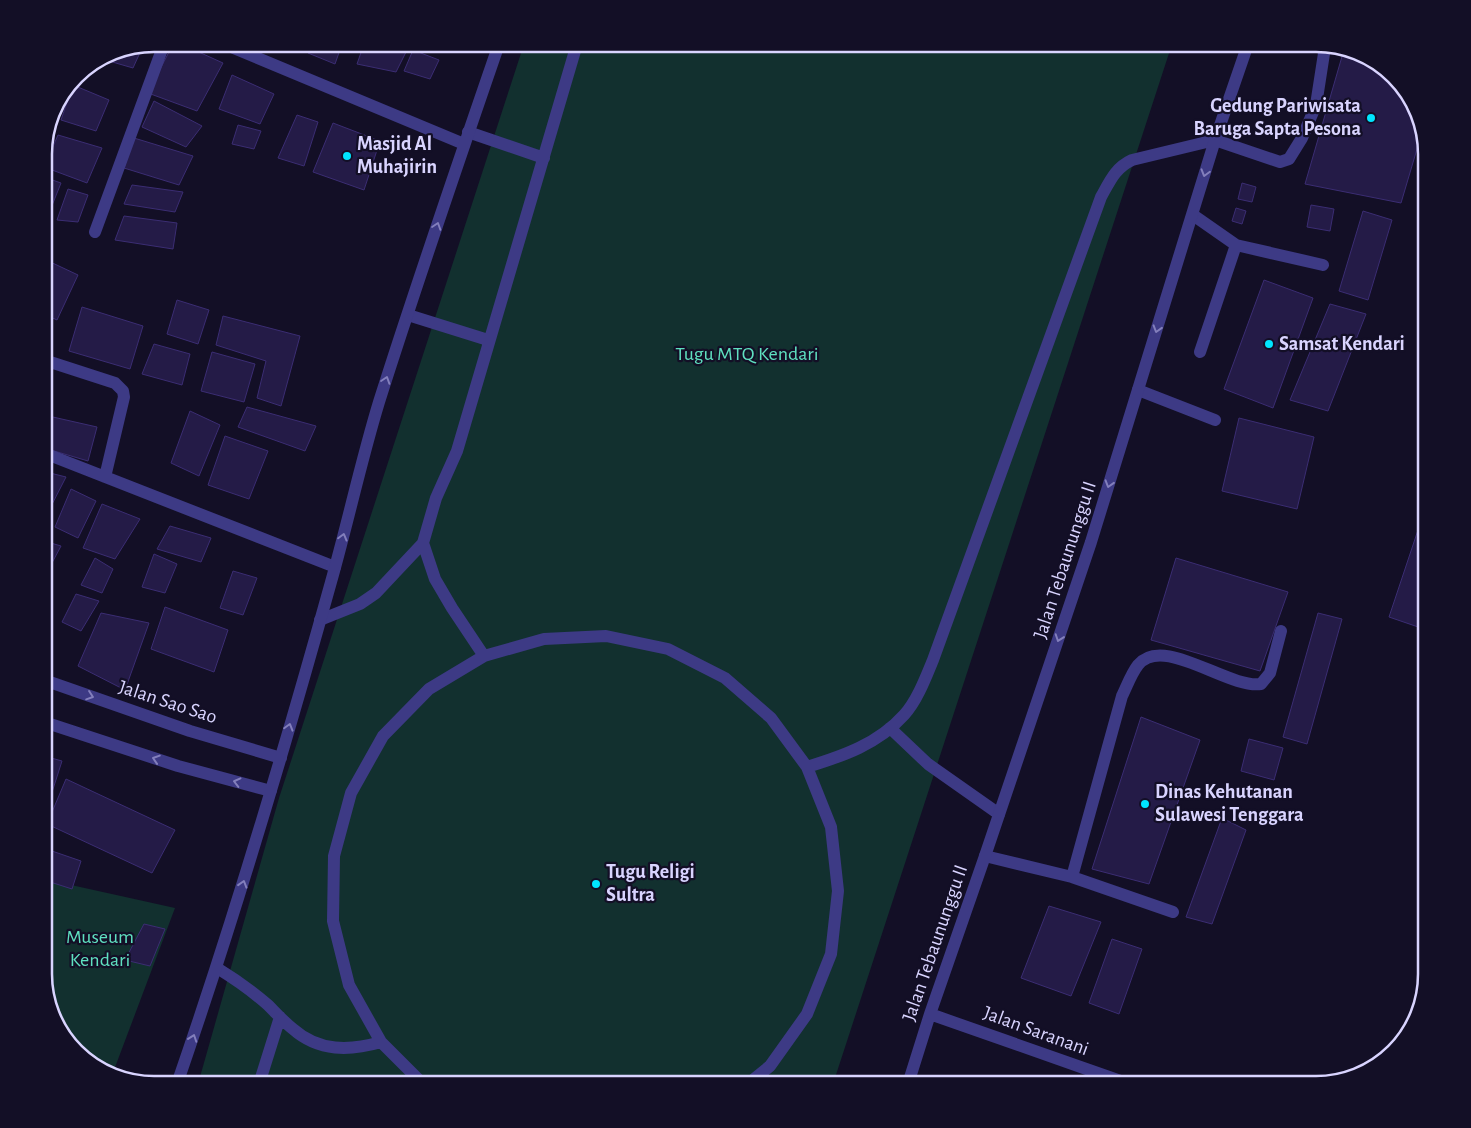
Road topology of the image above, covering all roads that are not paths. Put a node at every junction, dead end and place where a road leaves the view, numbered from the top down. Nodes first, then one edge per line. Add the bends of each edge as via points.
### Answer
1 (1245, 52) edge
2 (161, 53) edge
3 (247, 53) edge
4 (495, 53) edge
5 (575, 53) edge
6 (1324, 53) edge
7 (466, 138) junction
8 (1215, 140) junction
9 (544, 158) junction
10 (1193, 215) junction
11 (95, 232) dead end
12 (1236, 245) junction
13 (1323, 265) dead end
14 (408, 315) junction
15 (488, 340) junction
16 (1200, 352) dead end
17 (53, 363) edge
18 (1138, 390) junction
19 (1215, 420) dead end
20 (53, 457) edge
21 (105, 477) junction
22 (423, 543) junction
23 (336, 568) junction
24 (320, 620) junction
25 (1281, 631) dead end
26 (484, 656) junction
27 (53, 683) edge
28 (53, 725) edge
29 (890, 728) junction
30 (281, 758) junction
31 (807, 767) junction
32 (271, 791) junction
33 (999, 814) junction
34 (985, 856) junction
35 (1072, 877) junction
36 (1173, 912) dead end
37 (217, 968) junction
38 (930, 1014) junction
39 (280, 1017) junction
40 (381, 1042) junction
41 (180, 1076) edge
42 (262, 1076) edge
43 (415, 1076) edge
44 (758, 1076) edge
45 (911, 1076) edge
46 (1107, 1076) edge

1 - 8 street, Jalan Tebaununggu II
2 - 11 street
3 - 7 street
4 - 7 street
5 - 9 street
6 - 8 street via 1316,105 1289,159 1280,162
7 - 9 street
14 -> 7 street
8 -> 10 street, Jalan Tebaununggu II
8 - 29 street via 1132,160 1116,171 1106,188 933,660 905,714
9 - 15 street
10 - 12 street
10 -> 18 street, Jalan Tebaununggu II
12 - 13 street
12 - 16 street
14 - 15 street
23 -> 14 street via 378,404
15 - 22 street via 457,451 436,498
17 - 21 street via 115,383 123,392
18 - 19 street
18 -> 33 street, Jalan Tebaununggu II via 1091,542
20 - 21 street
21 - 23 street
22 - 24 street via 376,593 360,604
22 - 26 street via 435,578
23 - 24 street
30 -> 24 street
25 - 35 street via 1270,673 1261,684 1238,682 1177,658 1156,655 1138,664 1122,696
26 - 31 street via 544,639 606,636 668,650 725,678 771,718
26 - 40 street via 429,690 383,736 350,793 334,856 333,921 349,985
27 -> 30 street, Jalan Sao Sao via 190,731
32 -> 28 street via 178,766
29 - 31 street via 847,754
29 - 33 street via 928,764
30 - 32 street
31 - 44 street via 831,827 838,890 831,954 807,1014 770,1066
37 -> 32 street
33 - 34 street, Jalan Tebaununggu II
34 - 35 street
34 - 38 street, Jalan Tebaununggu II
35 - 36 street
37 - 39 street via 243,984
41 -> 37 street
38 - 45 street, Jalan Tebaununggu II
38 - 46 street, Jalan Saranani
39 - 40 street via 294,1031 326,1047 344,1049
39 - 42 street
40 - 43 street

